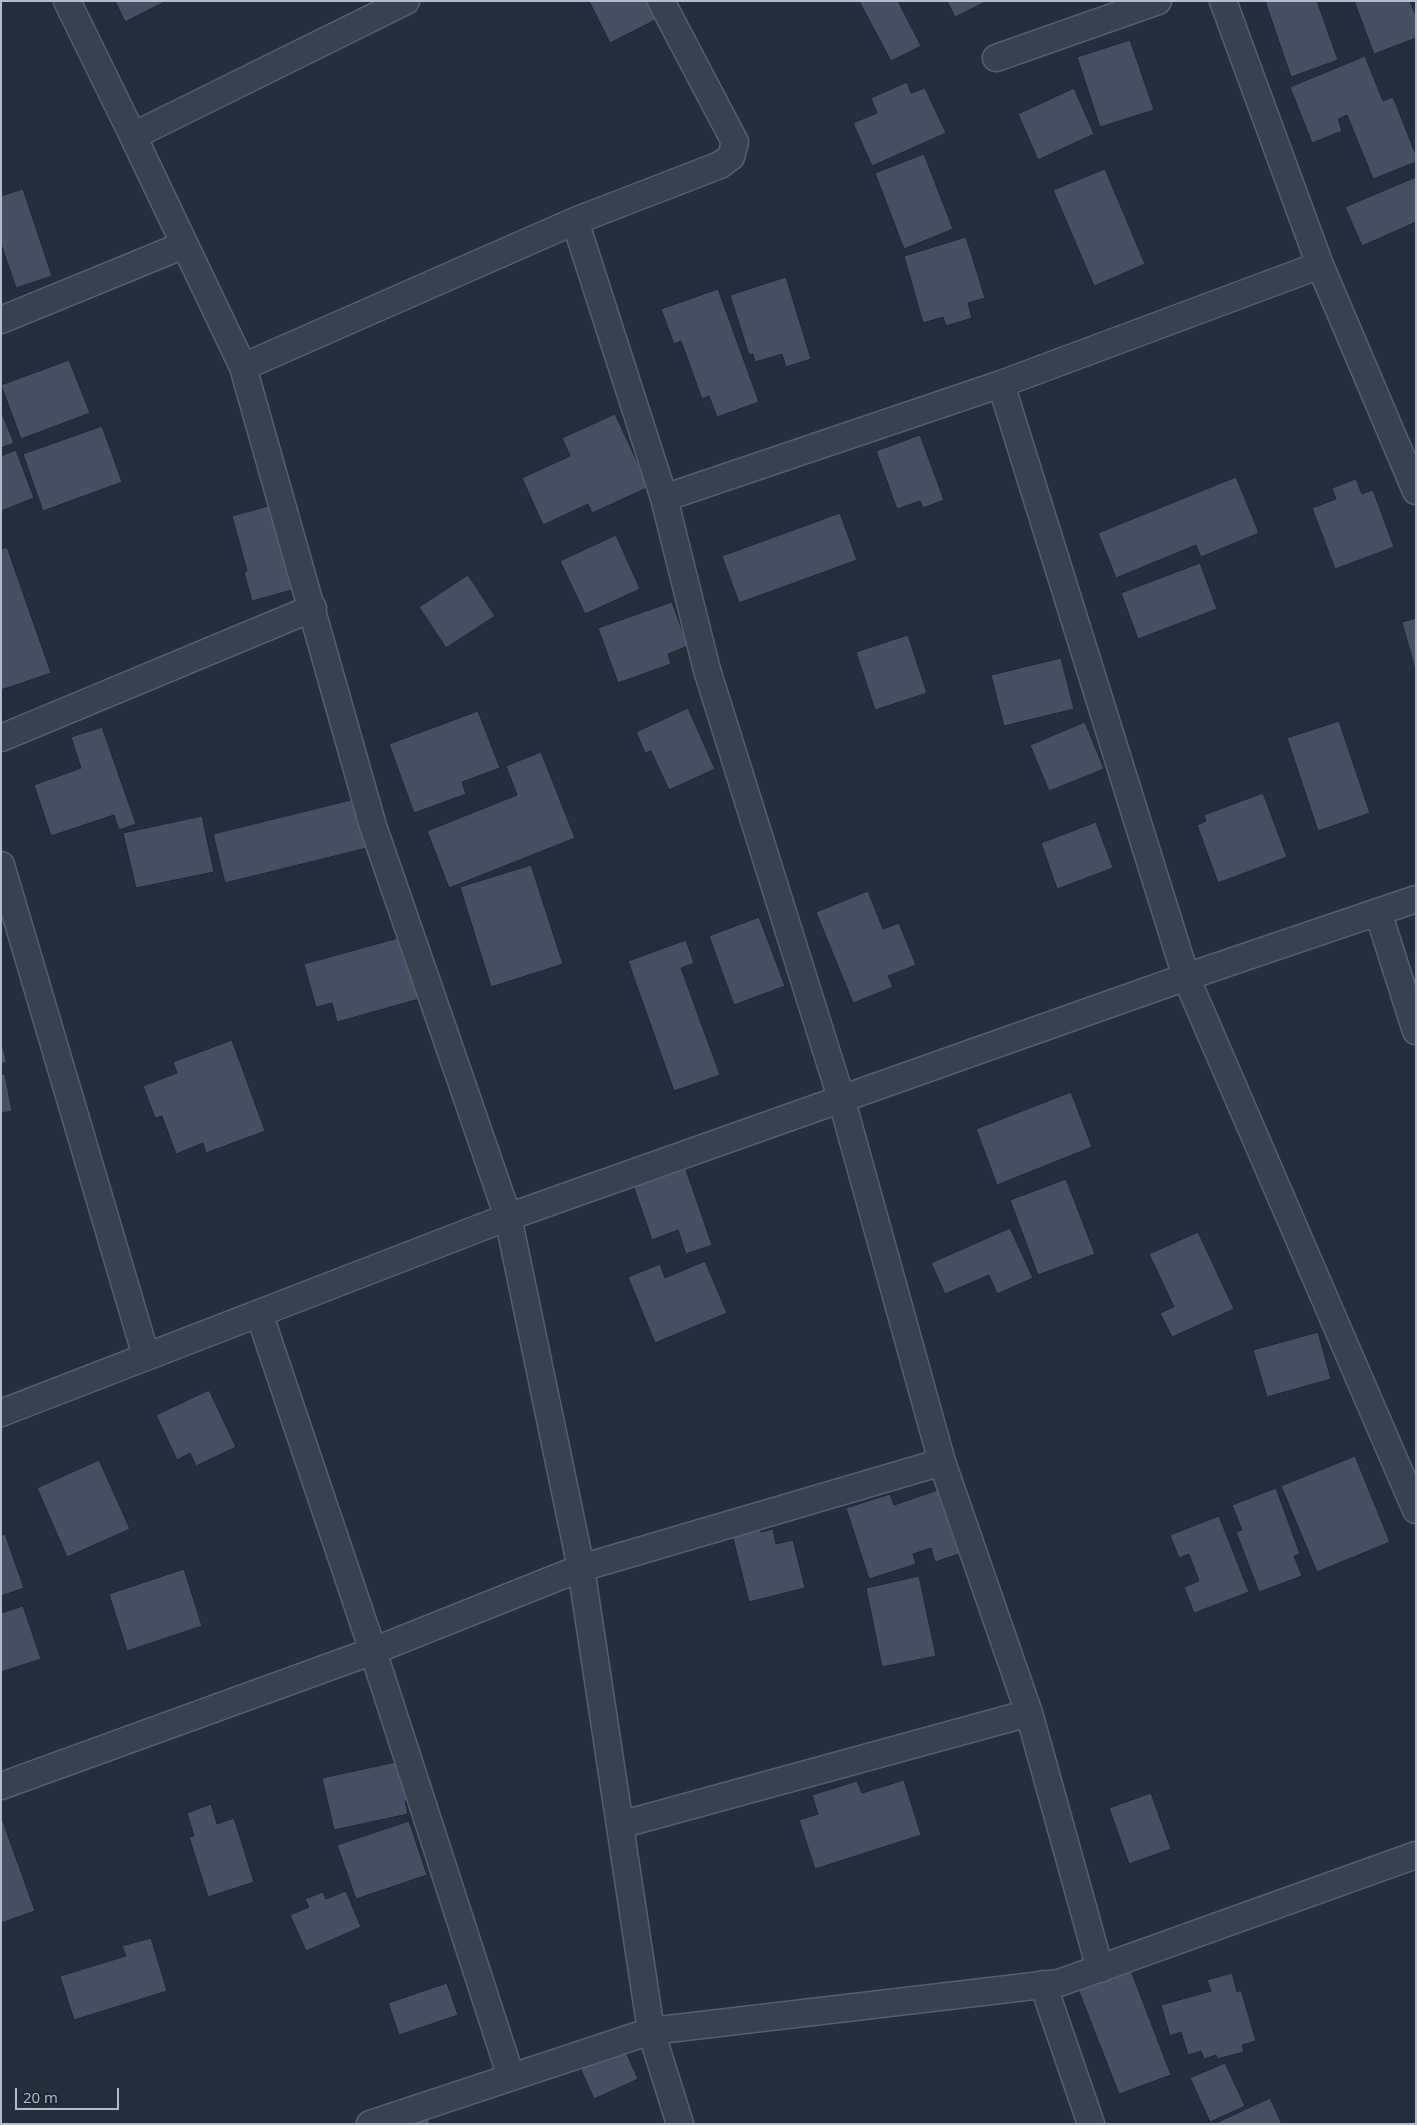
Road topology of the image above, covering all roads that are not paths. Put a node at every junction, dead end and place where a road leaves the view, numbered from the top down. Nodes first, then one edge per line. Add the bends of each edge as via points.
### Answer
1 (67, 1) edge
2 (406, 1) edge
3 (661, 1) edge
4 (1158, 1) edge
5 (1222, 1) edge
6 (996, 58) dead end
7 (133, 136) junction
8 (575, 222) junction
9 (184, 245) junction
10 (1320, 265) junction
11 (1, 320) edge
12 (243, 367) junction
13 (1001, 384) junction
14 (1416, 491) edge
15 (664, 498) junction
16 (313, 608) junction
17 (1, 738) edge
18 (1, 865) edge
19 (1416, 899) edge
20 (1378, 912) junction
21 (1186, 977) junction
22 (1416, 1031) edge
23 (842, 1101) junction
24 (508, 1217) junction
25 (259, 1313) junction
26 (146, 1356) junction
27 (1, 1413) edge
28 (942, 1462) junction
29 (1414, 1502) edge
30 (581, 1568) junction
31 (373, 1651) junction
32 (1029, 1713) junction
33 (1, 1786) edge
34 (620, 1825) junction
35 (1416, 1855) edge
36 (1100, 1969) junction
37 (1042, 1984) junction
38 (651, 2031) junction
39 (510, 2077) junction
40 (370, 2124) edge
41 (680, 2124) edge
42 (1091, 2124) edge

1 - 7 street
2 - 7 street
3 - 8 street via 735,142 731,157 720,165
4 - 6 street
5 - 10 street
7 - 9 street
8 - 12 street
8 - 15 street
9 - 11 street
9 - 12 street
10 - 13 street
10 - 14 street
12 - 16 street
13 - 15 street
13 - 21 street
15 - 23 street via 707,670
16 - 17 street
16 - 24 street via 373,826
18 - 26 street
19 - 20 street
20 - 21 street
20 - 22 street
21 - 23 street
21 - 29 street
23 - 24 street
23 - 28 street
24 - 25 street
24 - 30 street
25 - 26 street
25 - 31 street
26 - 27 street
28 - 30 street
28 - 32 street
30 - 31 street
30 - 34 street
31 - 33 street
31 - 39 street
32 - 34 street
32 - 36 street
34 - 38 street
35 - 36 street
36 - 37 street
37 - 38 street
37 - 42 street
38 - 39 street
38 - 41 street
39 - 40 street

